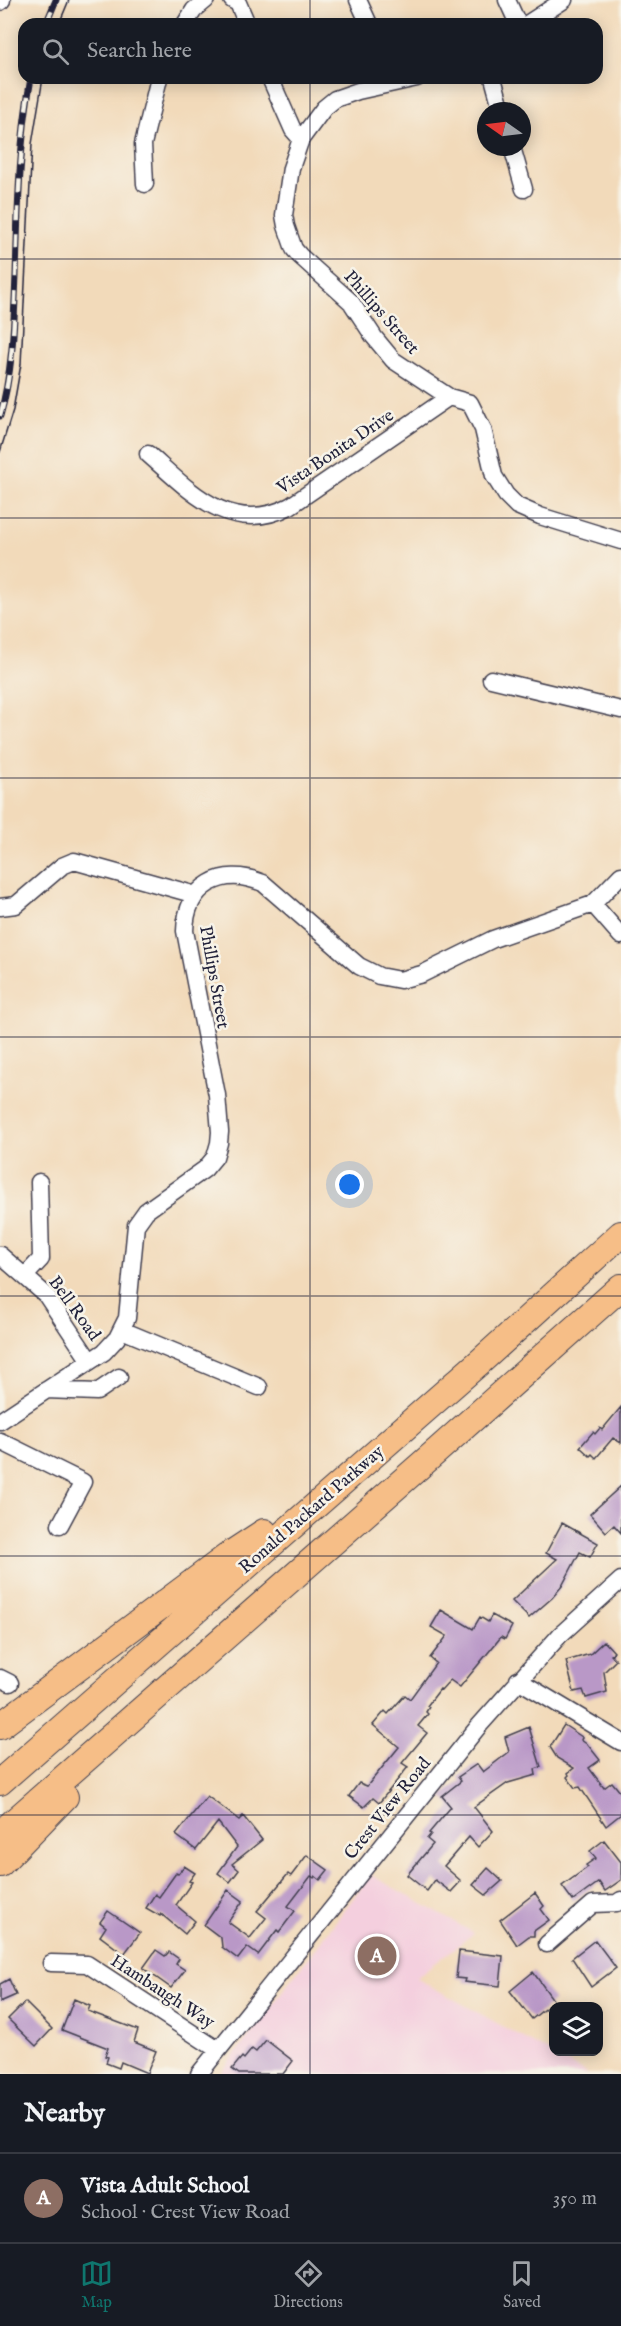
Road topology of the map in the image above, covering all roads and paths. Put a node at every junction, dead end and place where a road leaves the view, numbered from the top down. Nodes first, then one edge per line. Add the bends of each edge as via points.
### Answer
1 (206, 0) edge
2 (232, 0) edge
3 (358, 0) edge
4 (507, 0) edge
5 (564, 0) edge
6 (189, 18) edge
7 (244, 18) edge
8 (366, 18) edge
9 (515, 18) edge
10 (536, 18) edge
11 (158, 84) edge
12 (273, 84) edge
13 (382, 84) edge
14 (495, 84) edge
15 (500, 102) edge
16 (301, 139) junction
17 (515, 156) edge
18 (145, 184) dead end
19 (524, 189) dead end
20 (449, 397) junction
21 (148, 454) dead end
22 (621, 541) edge
23 (491, 679) dead end
24 (621, 710) edge
25 (621, 875) edge
26 (196, 895) junction
27 (593, 904) junction
28 (0, 907) edge
29 (621, 936) edge
30 (39, 1182) dead end
31 (621, 1234) edge
32 (0, 1255) edge
33 (25, 1276) junction
34 (621, 1287) edge
35 (122, 1330) junction
36 (90, 1361) junction
37 (119, 1377) dead end
38 (260, 1387) dead end
39 (46, 1389) junction
40 (0, 1421) edge
41 (0, 1441) edge
42 (345, 1479) junction
43 (60, 1525) dead end
44 (621, 1580) edge
45 (195, 1664) junction
46 (518, 1680) junction
47 (0, 1726) edge
48 (621, 1742) edge
49 (0, 1782) edge
50 (0, 1834) edge
51 (0, 1864) edge
52 (621, 1900) edge
53 (546, 1944) dead end
54 (51, 1962) dead end
55 (218, 2050) junction
56 (199, 2074) edge

1 - 6 street
2 - 7 street via 238,3
3 - 8 street
4 - 9 street
5 - 10 street
11 - 18 street via 143,144
12 - 16 street
13 - 16 street, Phillips Street via 335,99
14 - 15 street
16 - 20 street, Phillips Street via 291,168 284,215 294,249 351,302 393,360
17 - 19 street
20 - 21 street, Vista Bonita Drive via 290,506 269,513 234,514 202,502
20 - 22 street, Phillips Street via 470,403 483,429 495,476 517,506
23 - 24 street
25 - 27 street
26 - 27 street via 224,876 263,883 359,966 400,980 423,974 493,939
26 - 28 street via 74,861 62,866 16,905
26 - 35 street, Phillips Street via 187,913 185,932 217,1095 219,1143 215,1157 205,1169 146,1211 136,1225 130,1299
27 - 29 street
30 - 33 street via 41,1259
31 - 42 highway, Ronald Packard Parkway
32 - 33 street, Bell Road
33 - 36 street, Bell Road via 46,1295
34 - 45 highway
35 - 36 street, Phillips Street via 104,1352
35 - 38 street
36 - 39 street, Phillips Street
37 - 39 street via 97,1392
39 - 40 street, Phillips Street
41 - 43 street via 83,1482
42 - 47 highway via 232,1553
42 - 49 highway, Ronald Packard Parkway
44 - 46 street, Crest View Road via 560,1635
45 - 50 highway
45 - 51 highway
46 - 48 street
46 - 55 street, Crest View Road
52 - 53 street via 593,1904
54 - 55 street, Hambaugh Way via 87,1964
55 - 56 street, Crest View Road

